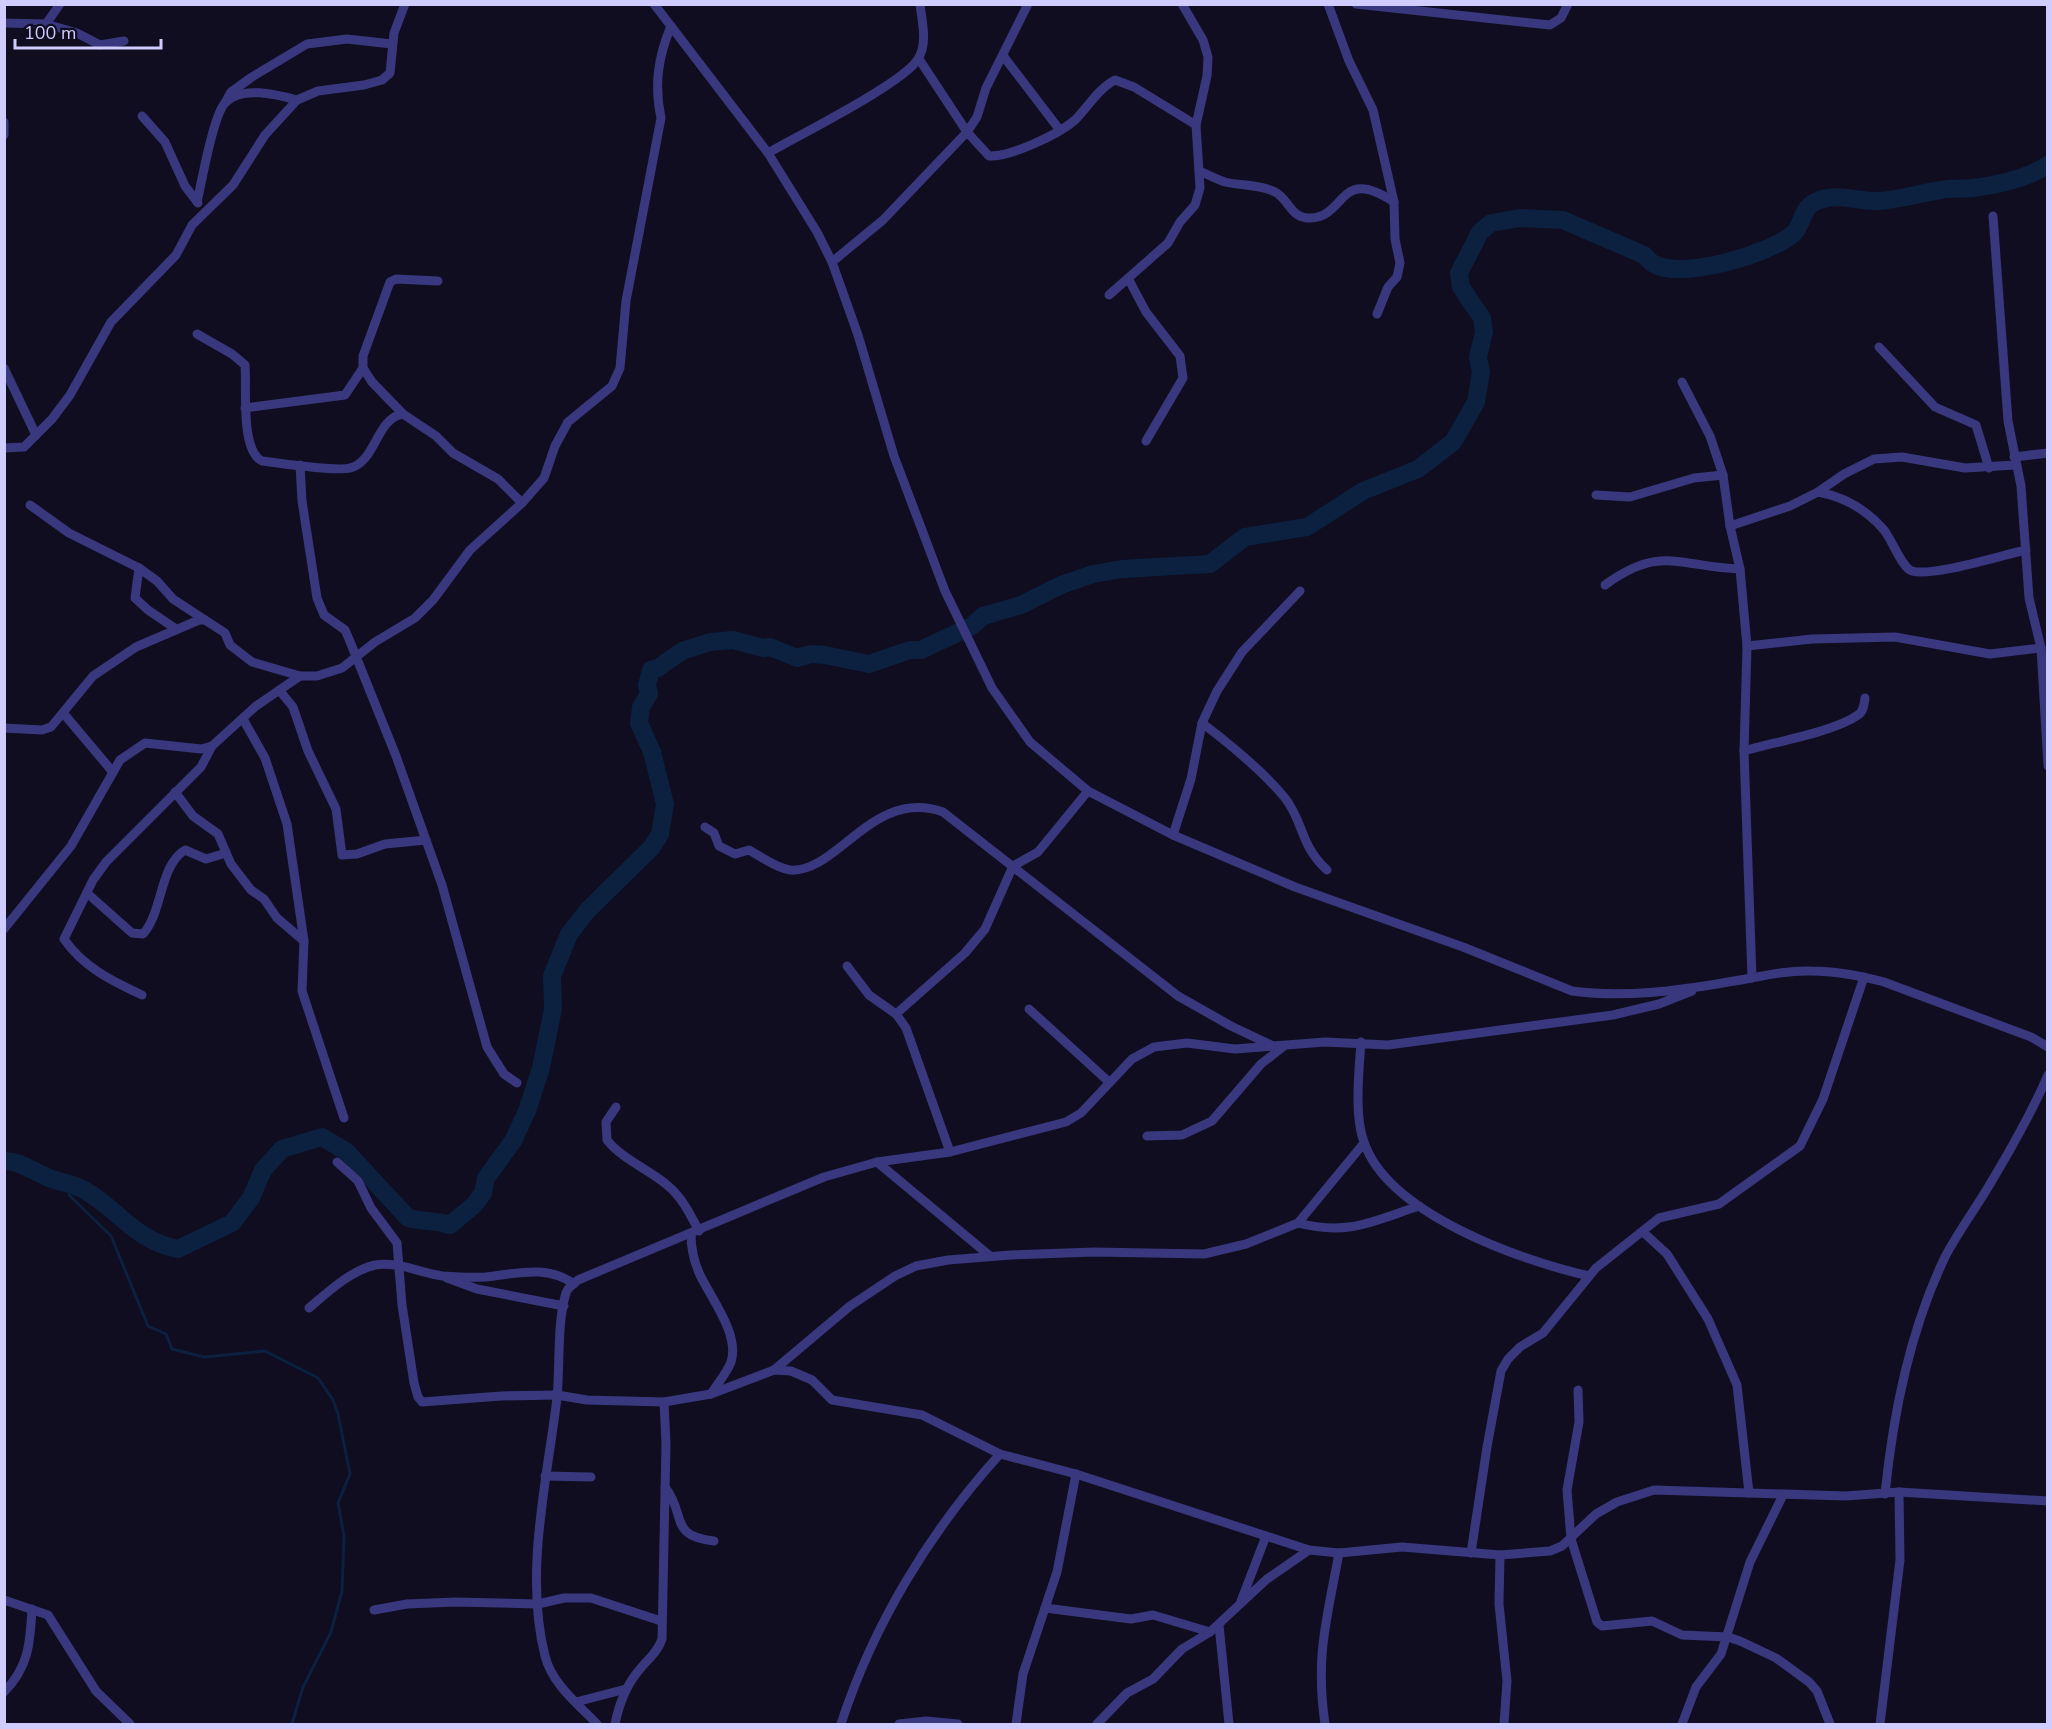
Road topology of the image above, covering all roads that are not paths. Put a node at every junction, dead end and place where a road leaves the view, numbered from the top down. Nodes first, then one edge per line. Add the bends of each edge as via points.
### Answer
1 (60, 4) edge
2 (405, 4) edge
3 (654, 4) edge
4 (920, 4) edge
5 (1028, 4) edge
6 (1182, 4) edge
7 (1328, 4) edge
8 (1356, 4) edge
9 (1568, 4) edge
10 (4, 23) edge
11 (46, 24) junction
12 (670, 26) junction
13 (124, 41) dead end
14 (392, 44) junction
15 (1005, 57) junction
16 (919, 59) junction
17 (297, 100) junction
18 (225, 103) junction
19 (142, 116) dead end
20 (4, 122) edge
21 (1196, 125) junction
22 (1059, 129) junction
23 (967, 132) junction
24 (4, 135) edge
25 (768, 153) junction
26 (1199, 171) junction
27 (197, 202) junction
28 (1394, 202) junction
29 (206, 211) junction
30 (1993, 216) dead end
31 (832, 262) junction
32 (438, 280) dead end
33 (1129, 280) junction
34 (1109, 296) dead end
35 (1377, 314) dead end
36 (197, 334) dead end
37 (1879, 347) dead end
38 (4, 368) edge
39 (363, 368) junction
40 (1682, 382) dead end
41 (245, 408) junction
42 (403, 414) junction
43 (36, 435) junction
44 (1146, 441) dead end
45 (4, 448) edge
46 (2048, 453) edge
47 (2014, 461) junction
48 (300, 465) junction
49 (1989, 468) junction
50 (1723, 475) junction
51 (1818, 492) junction
52 (1596, 495) dead end
53 (522, 503) junction
54 (30, 506) dead end
55 (1730, 526) junction
56 (2026, 550) junction
57 (139, 568) junction
58 (1740, 569) junction
59 (1605, 585) dead end
60 (1300, 591) dead end
61 (205, 620) junction
62 (176, 629) junction
63 (1747, 646) junction
64 (2041, 648) junction
65 (356, 656) junction
66 (300, 676) junction
67 (280, 691) junction
68 (1865, 698) dead end
69 (64, 714) junction
70 (243, 719) junction
71 (1202, 723) junction
72 (4, 728) edge
73 (213, 746) junction
74 (1744, 751) junction
75 (2048, 766) edge
76 (112, 771) junction
77 (1088, 791) junction
78 (175, 792) junction
79 (705, 826) dead end
80 (1173, 835) junction
81 (426, 840) junction
82 (226, 853) junction
83 (1013, 866) junction
84 (1327, 870) dead end
85 (87, 893) junction
86 (4, 929) edge
87 (304, 941) junction
88 (847, 966) dead end
89 (1864, 977) junction
90 (1752, 978) junction
91 (1700, 987) junction
92 (142, 995) dead end
93 (1029, 1009) dead end
94 (896, 1014) junction
95 (1361, 1042) junction
96 (1285, 1045) junction
97 (1274, 1047) junction
98 (2048, 1047) edge
99 (2048, 1075) edge
100 (1109, 1082) junction
101 (517, 1083) dead end
102 (615, 1107) dead end
103 (344, 1118) dead end
104 (1147, 1136) dead end
105 (1364, 1143) junction
106 (950, 1152) junction
107 (338, 1162) dead end
108 (877, 1162) junction
109 (1419, 1206) junction
110 (1298, 1223) junction
111 (695, 1232) junction
112 (1643, 1232) junction
113 (990, 1256) junction
114 (399, 1267) junction
115 (441, 1275) junction
116 (1589, 1276) junction
117 (574, 1284) junction
118 (564, 1305) junction
119 (309, 1308) dead end
120 (774, 1370) junction
121 (1578, 1390) dead end
122 (711, 1394) junction
123 (557, 1395) junction
124 (664, 1402) junction
125 (1000, 1454) junction
126 (1076, 1474) junction
127 (545, 1476) junction
128 (591, 1477) dead end
129 (665, 1487) junction
130 (1899, 1492) junction
131 (1749, 1493) junction
132 (1885, 1494) junction
133 (1783, 1495) junction
134 (2048, 1501) edge
135 (1266, 1536) junction
136 (1571, 1539) junction
137 (714, 1541) dead end
138 (1309, 1550) junction
139 (1339, 1552) junction
140 (1471, 1553) junction
141 (1500, 1555) junction
142 (4, 1600) edge
143 (1240, 1602) junction
144 (538, 1604) junction
145 (1045, 1608) junction
146 (32, 1609) junction
147 (374, 1610) dead end
148 (662, 1621) junction
149 (1219, 1625) junction
150 (1210, 1632) junction
151 (1728, 1637) junction
152 (626, 1689) junction
153 (4, 1692) edge
154 (576, 1702) junction
155 (130, 1725) edge
156 (597, 1725) edge
157 (615, 1725) edge
158 (841, 1725) edge
159 (898, 1725) edge
160 (958, 1725) edge
161 (1016, 1725) edge
162 (1097, 1725) edge
163 (1229, 1725) edge
164 (1325, 1725) edge
165 (1503, 1725) edge
166 (1682, 1725) edge
167 (1830, 1725) edge
168 (1880, 1725) edge

1 - 11 street
2 - 14 street
3 - 12 street
4 - 16 street via 924,41
5 - 15 street
6 - 21 street via 1208,57
7 - 28 street via 1372,110
8 - 9 street via 1550,25 1561,18
10 - 11 street
11 - 13 street via 100,45
12 - 25 street
12 - 53 street via 656,93 661,118 626,301 620,368 612,386 568,422 544,478
14 - 17 street via 390,73 382,80 318,91
14 - 18 street via 347,39 307,44 252,76 231,92
15 - 22 street
15 - 23 street
16 - 23 street
16 - 25 street via 879,90
17 - 18 street via 254,93 236,96
17 - 29 street via 265,135 233,185
18 - 27 street
19 - 27 street via 165,142 185,186
20 - 24 street
21 - 22 street via 1119,80 1109,83 1073,122
21 - 26 street
22 - 23 street via 995,156 983,151
23 - 31 street via 883,220
25 - 31 street
26 - 28 street via 1224,182 1274,191 1294,213 1308,219 1320,217 1344,195 1361,188
26 - 33 street via 1195,205 1168,243
27 - 29 street
28 - 35 street via 1400,264
29 - 43 street via 192,225 176,255 111,322 70,395
30 - 47 street
31 - 77 street via 894,456 945,591 975,655 992,688 1030,742
32 - 39 street via 390,282 363,356
33 - 34 street
33 - 44 street via 1146,312 1180,356 1183,378
36 - 41 street via 245,365
37 - 49 street via 1935,407 1976,425
38 - 43 street
39 - 41 street via 345,395
39 - 42 street
40 - 50 street via 1710,436
41 - 48 street via 256,458
42 - 48 street via 391,417 356,466 348,469
42 - 53 street via 453,453 498,479
43 - 45 street via 24,447
46 - 47 street
47 - 49 street
47 - 56 street via 2021,486
48 - 65 street via 317,598 324,615 345,630
49 - 51 street via 1948,467 1902,457 1874,459
50 - 52 street via 1694,478 1630,497
50 - 55 street
51 - 55 street
51 - 56 street via 1851,502 1869,514 1885,531 1905,567 1914,572
53 - 65 street via 480,539 415,618
54 - 57 street via 69,533
55 - 58 street
56 - 64 street via 2029,598
57 - 61 street via 173,599
57 - 62 street via 135,598
58 - 59 street via 1670,560 1631,567
58 - 63 street
60 - 71 street via 1242,652
61 - 62 street
61 - 66 street via 225,633 231,645 252,662
62 - 69 street via 136,648 93,676
63 - 64 street via 1812,639 1895,637 1990,654
63 - 74 street
64 - 75 street
65 - 66 street via 329,673
65 - 81 street
66 - 67 street
67 - 70 street
67 - 81 street via 293,707 308,751 336,809 342,855 385,844
68 - 74 street via 1857,716
69 - 72 street via 42,730
69 - 76 street
70 - 73 street
70 - 87 street via 265,758 287,824
71 - 80 street via 1191,779
71 - 84 street via 1261,773 1286,800 1307,848
73 - 76 street via 145,743 120,760
73 - 78 street via 201,767
74 - 90 street
76 - 86 street via 71,846
77 - 80 street
77 - 83 street via 1038,852
78 - 82 street via 193,816 215,830
78 - 85 street via 106,862
79 - 83 street via 714,833 719,846 735,854 748,850 788,870 800,869 819,861 879,819 921,806 943,812
80 - 91 street via 1295,886 1572,991 1604,995
81 - 101 street via 453,918 487,1047 504,1074
82 - 85 street via 206,859 185,850 181,853 167,872 161,898 143,934 132,933
82 - 87 street via 251,890
83 - 94 street via 985,929 949,969
83 - 97 street via 1178,996
85 - 92 street via 64,939 86,964
87 - 103 street via 302,991
88 - 94 street via 869,995
89 - 90 street via 1811,971
89 - 98 street via 2010,1029
89 - 112 street via 1823,1099 1800,1146 1727,1200 1700,1210 1665,1215
90 - 91 street
91 - 95 street via 1659,1004 1613,1015 1388,1046
93 - 100 street
94 - 106 street via 914,1046
95 - 96 street
95 - 105 street via 1360,1119
96 - 97 street
96 - 104 street via 1255,1071 1212,1121 1182,1135
97 - 100 street via 1235,1049 1187,1043 1154,1047 1132,1059
99 - 132 street via 1928,1295 1900,1401
100 - 106 street via 1081,1113 1066,1122
102 - 111 street via 606,1122 607,1140 668,1185 679,1197
105 - 109 street via 1387,1180
105 - 110 street
106 - 108 street
107 - 114 street via 358,1181 371,1208 393,1234
108 - 111 street via 824,1177
108 - 113 street
109 - 110 street via 1348,1229
109 - 116 street via 1451,1227 1554,1268
110 - 113 street via 1246,1244 1204,1254 1095,1252
111 - 117 street via 610,1265
111 - 122 street via 692,1250 700,1275 719,1305 732,1344 731,1363
112 - 116 street via 1606,1258
112 - 131 street via 1667,1254 1708,1318 1737,1385
113 - 120 street via 948,1260 903,1271 850,1306
114 - 115 street
114 - 119 street via 378,1264 358,1271
114 - 123 street via 414,1383 420,1401
115 - 117 street via 476,1278 544,1271
115 - 118 street via 477,1289
116 - 140 street via 1543,1333 1513,1353 1501,1371
117 - 118 street via 567,1291
118 - 123 street
120 - 122 street
120 - 125 street via 791,1371 812,1380 832,1400 843,1404 902,1410 935,1419
121 - 136 street via 1579,1422 1567,1490
122 - 124 street
123 - 124 street via 587,1400
123 - 127 street
124 - 129 street
125 - 126 street
125 - 158 street via 972,1485 911,1574 871,1646
126 - 135 street
126 - 145 street via 1057,1572
127 - 128 street
127 - 144 street
129 - 137 street via 688,1534 694,1539
129 - 148 street
130 - 132 street
130 - 134 street
130 - 168 street via 1900,1560
131 - 133 street
131 - 136 street via 1645,1492 1596,1514
132 - 133 street
133 - 151 street via 1750,1562
135 - 138 street
135 - 143 street
136 - 141 street via 1550,1551
136 - 151 street via 1592,1613 1602,1626 1652,1621 1682,1635
138 - 139 street
138 - 143 street
139 - 140 street via 1402,1547
139 - 164 street via 1321,1643
140 - 141 street
141 - 165 street via 1498,1593 1507,1681
142 - 146 street
143 - 149 street
144 - 147 street via 456,1602
144 - 148 street via 564,1598 591,1598
144 - 154 street via 549,1668
145 - 150 street via 1131,1619 1153,1615
145 - 161 street via 1023,1674
146 - 153 street via 23,1669
146 - 155 street via 48,1615 96,1691
148 - 152 street via 660,1647
149 - 150 street
149 - 163 street
150 - 162 street via 1182,1649 1153,1679 1127,1693
151 - 166 street via 1721,1654 1696,1687
151 - 167 street via 1776,1658 1809,1682
152 - 154 street
152 - 157 street
154 - 156 street
159 - 160 street via 926,1721

